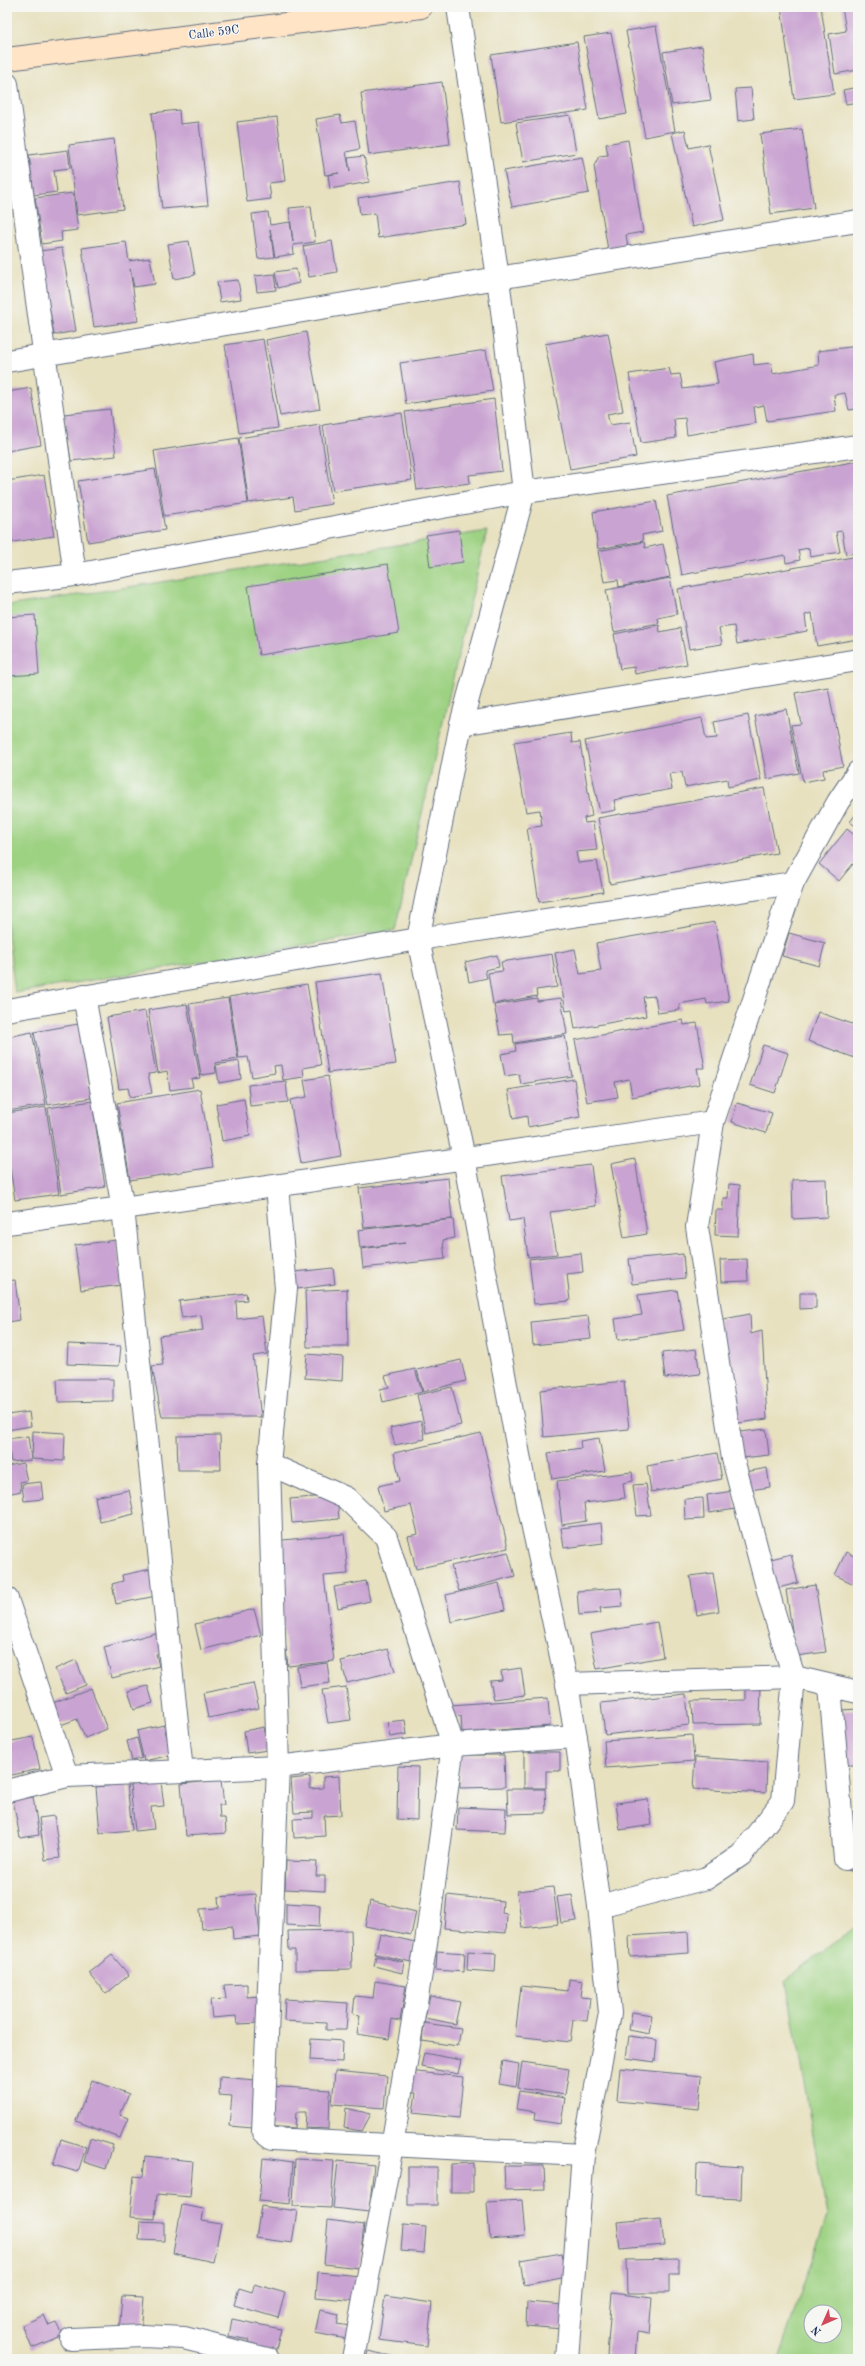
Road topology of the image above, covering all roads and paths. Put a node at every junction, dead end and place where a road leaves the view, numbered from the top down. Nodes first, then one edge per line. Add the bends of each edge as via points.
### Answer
1 (421, 7) edge
2 (458, 7) edge
3 (7, 59) edge
4 (7, 84) edge
5 (858, 221) edge
6 (498, 278) junction
7 (43, 356) junction
8 (7, 361) edge
9 (858, 446) edge
10 (524, 492) junction
11 (74, 575) junction
12 (7, 583) edge
13 (858, 660) edge
14 (461, 724) junction
15 (858, 772) edge
16 (793, 883) junction
17 (418, 939) junction
18 (84, 996) junction
19 (7, 1010) edge
20 (713, 1122) junction
21 (464, 1158) junction
22 (277, 1186) junction
23 (123, 1208) junction
24 (7, 1223) edge
25 (269, 1464) junction
26 (7, 1599) edge
27 (794, 1677) junction
28 (567, 1684) junction
29 (830, 1687) junction
30 (858, 1692) edge
31 (576, 1737) junction
32 (453, 1745) junction
33 (278, 1767) junction
34 (182, 1771) junction
35 (67, 1776) junction
36 (7, 1791) edge
37 (845, 1858) dead end
38 (599, 1906) junction
39 (392, 2146) junction
40 (583, 2155) junction
41 (70, 2339) dead end
42 (267, 2359) edge
43 (353, 2359) edge
44 (567, 2359) edge

1 - 3 street, Calle 59C
2 - 6 street
4 - 7 street
5 - 6 street
6 - 7 street
6 - 10 street
7 - 8 street
7 - 11 street
9 - 10 street
10 - 11 street
10 - 14 street
11 - 12 street
13 - 14 street
14 - 17 street
15 - 16 street via 838,802
16 - 17 street
16 - 20 street
17 - 18 street
17 - 21 street
18 - 19 street
18 - 23 street
20 - 21 street
20 - 27 street via 697,1226 733,1459 772,1606
21 - 22 street
21 - 28 street via 529,1509
22 - 23 street
22 - 25 street via 286,1289
23 - 24 street
23 - 34 street
25 - 32 street via 346,1498 386,1537
25 - 33 street
26 - 35 street
27 - 28 street
27 - 29 street
27 - 38 street via 783,1801 741,1856 707,1878
28 - 31 street
29 - 30 street
29 - 37 street
31 - 32 street
31 - 38 street
32 - 33 street
32 - 39 street via 426,1943
33 - 34 street
33 - 39 street via 263,2132 272,2139
34 - 35 street
35 - 36 street
38 - 40 street via 610,2013
39 - 40 street
39 - 43 street
40 - 44 street
41 - 42 street via 143,2336 184,2338

